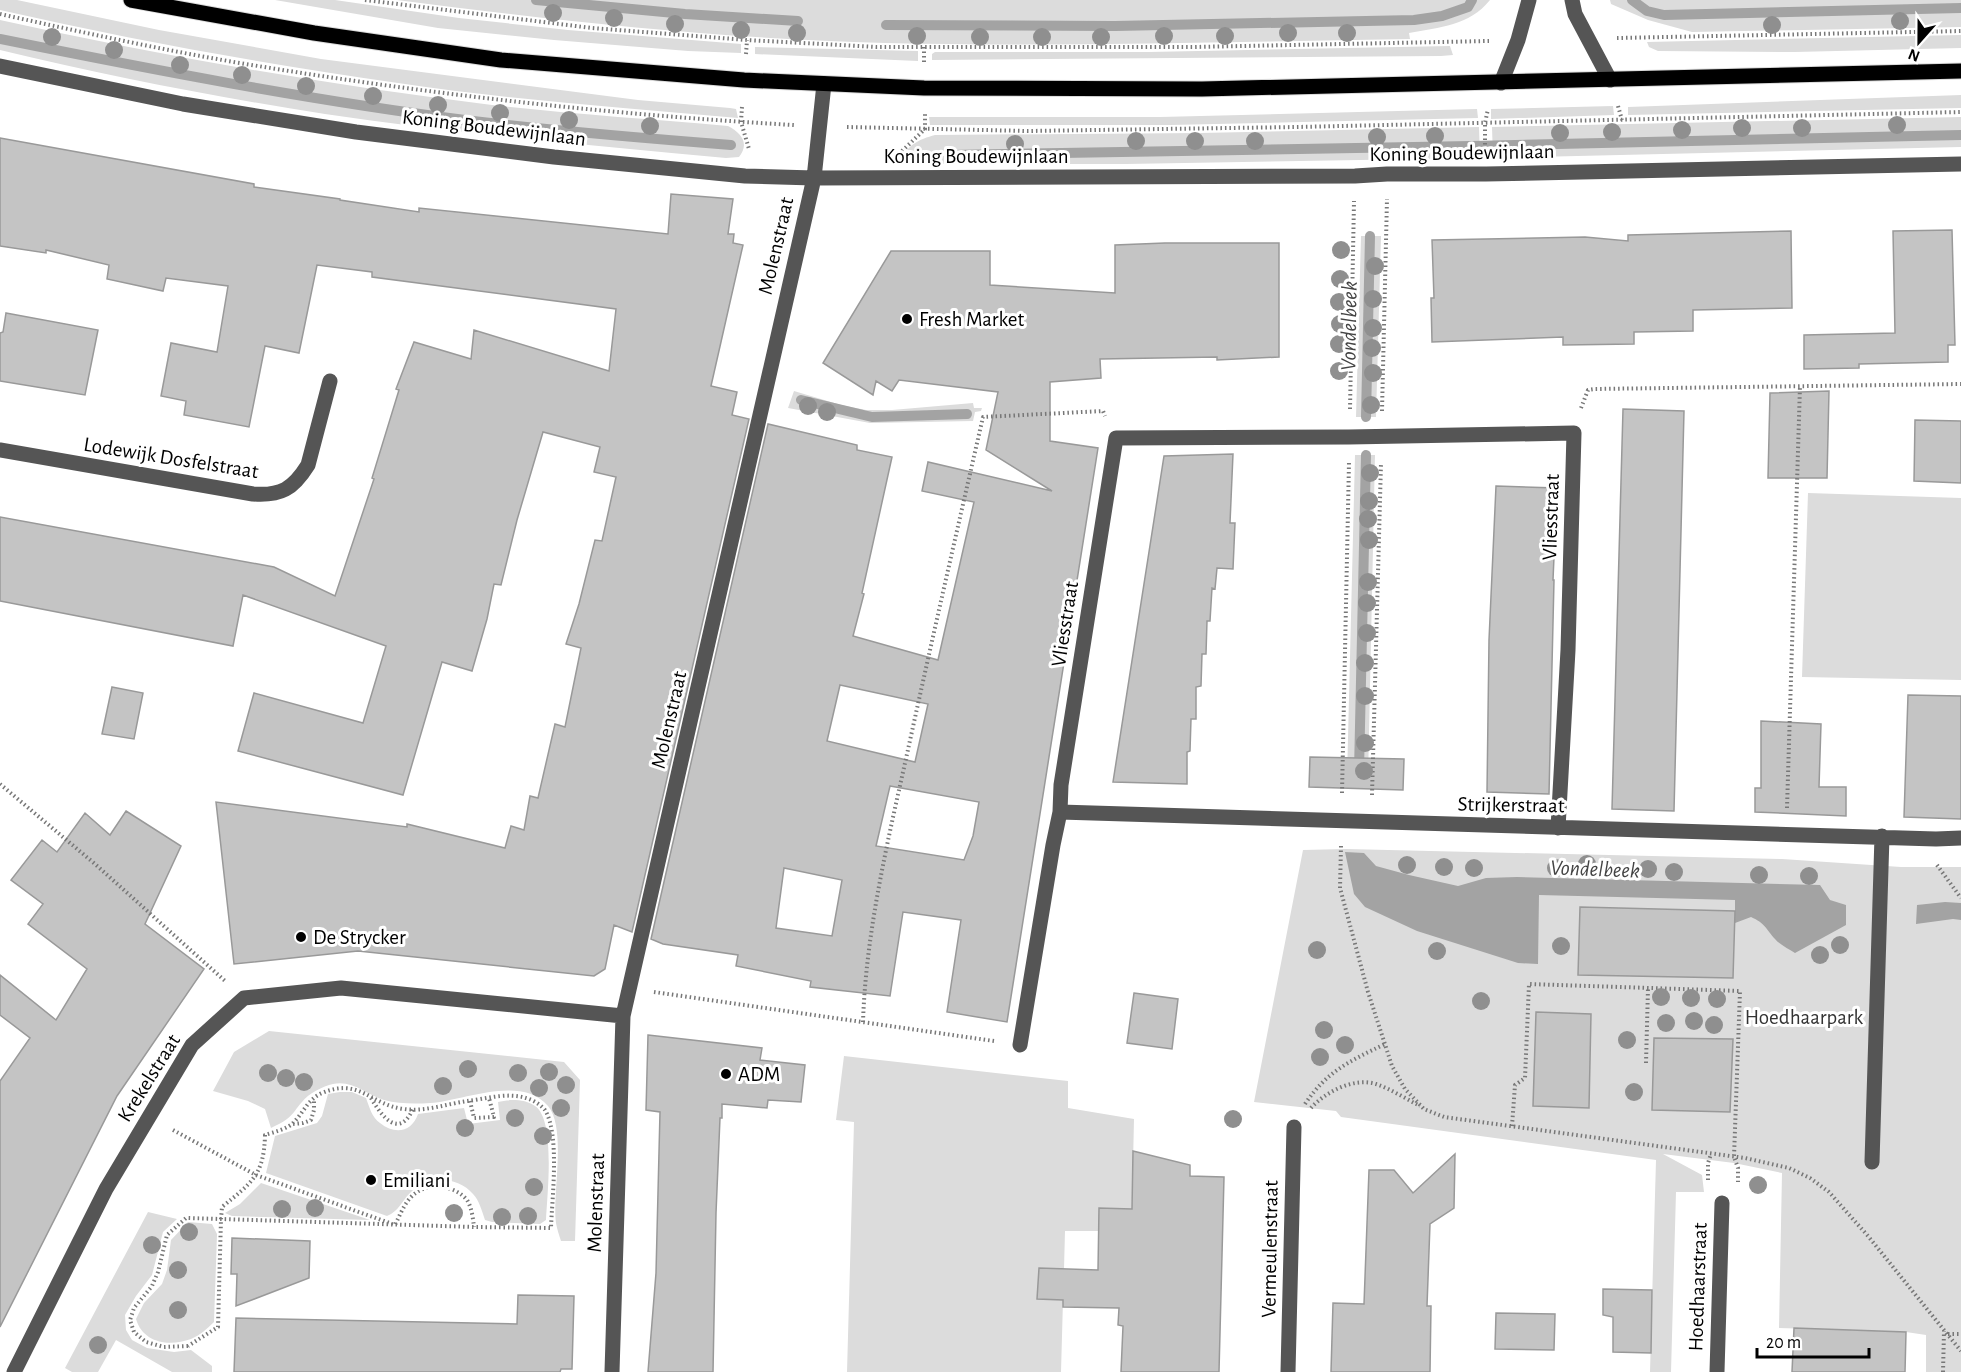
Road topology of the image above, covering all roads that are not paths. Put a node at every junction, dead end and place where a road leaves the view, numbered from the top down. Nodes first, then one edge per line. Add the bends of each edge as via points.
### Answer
1 (131, 0) edge
2 (1529, 0) edge
3 (1572, 0) edge
4 (0, 66) edge
5 (1961, 71) edge
6 (1610, 80) junction
7 (1502, 83) junction
8 (824, 84) junction
9 (1961, 164) edge
10 (814, 178) junction
11 (330, 381) dead end
12 (0, 450) edge
13 (1060, 812) junction
14 (1558, 828) junction
15 (1882, 836) junction
16 (1961, 838) edge
17 (623, 1016) junction
18 (1020, 1045) road end
19 (1294, 1127) road end
20 (1872, 1162) dead end
21 (1722, 1203) dead end
22 (14, 1372) edge
23 (612, 1372) edge
24 (1288, 1372) edge
25 (1717, 1372) edge

1 - 8 main road via 303,32 501,60
2 - 7 street
3 - 6 street via 1575,14
4 - 10 street, Koning Boudewijnlaan via 183,104 356,132 565,158 745,176
5 - 6 main road
6 - 7 main road
7 - 8 main road via 1202,89
8 - 10 street, Molenstraat
9 - 10 street, Koning Boudewijnlaan via 1355,176
10 - 17 street, Molenstraat
11 - 12 street, Lodewijk Dosfelstraat via 308,465 301,477 279,493 253,494
13 - 14 street, Strijkerstraat
13 - 14 street, Vliesstraat via 1061,785 1116,438 1574,433
13 - 18 street, Vliesstraat
14 - 15 street, Strijkerstraat
15 - 16 street, Strijkerstraat
15 - 20 street
17 - 22 street, Krekelstraat via 341,988 244,998 192,1044 106,1190
17 - 23 street, Molenstraat
19 - 24 street, Vermeulenstraat
21 - 25 street, Hoedhaarstraat

